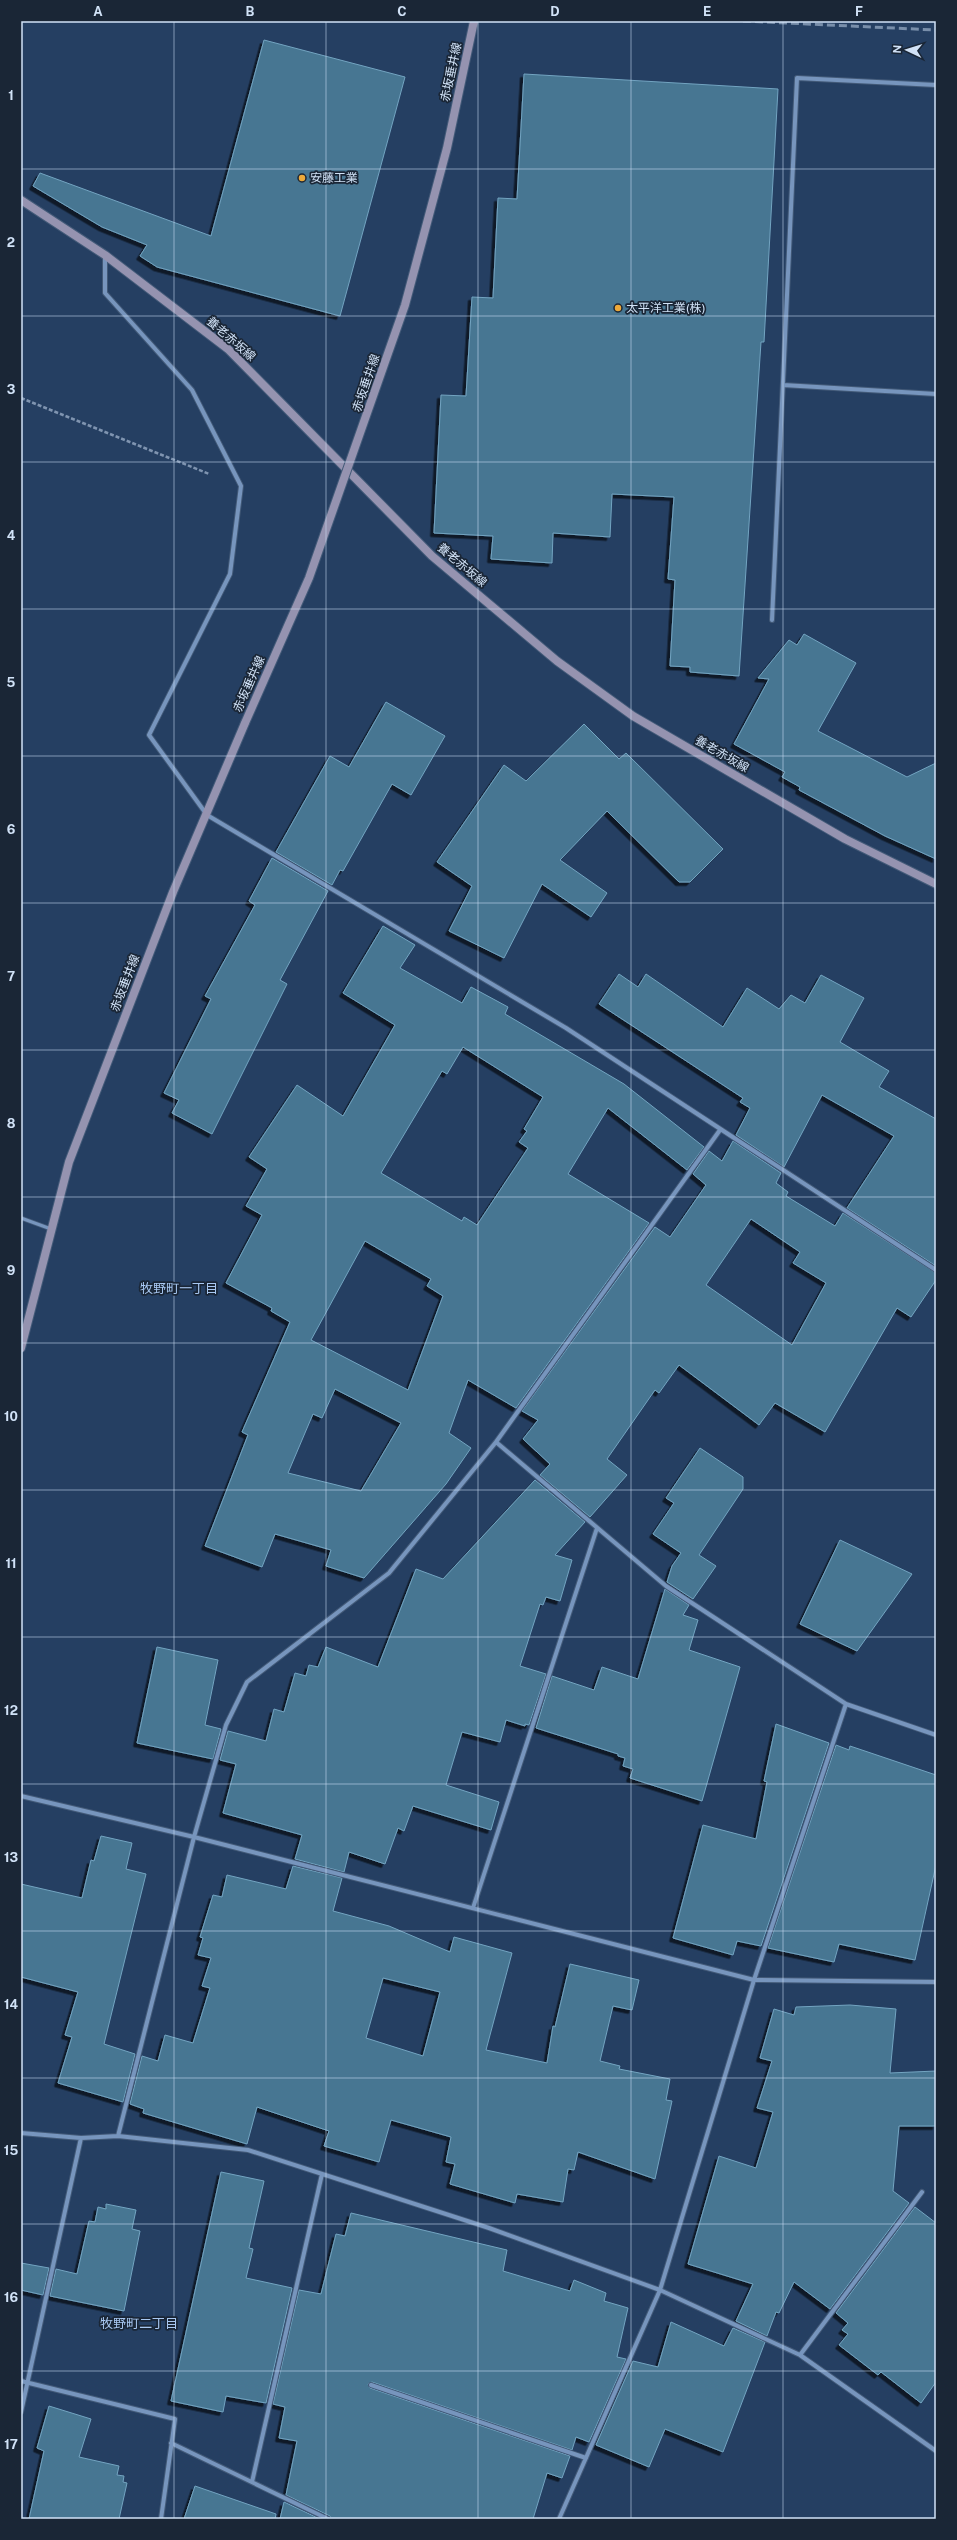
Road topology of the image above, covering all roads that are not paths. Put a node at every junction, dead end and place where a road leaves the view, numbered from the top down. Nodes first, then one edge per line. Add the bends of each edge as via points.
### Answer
1 (474, 21) edge
2 (936, 86) edge
3 (21, 200) edge
4 (105, 255) junction
5 (782, 385) junction
6 (936, 394) edge
7 (772, 620) dead end
8 (207, 815) junction
9 (936, 884) edge
10 (720, 1130) junction
11 (21, 1218) edge
12 (52, 1229) junction
13 (936, 1270) edge
14 (21, 1348) edge
15 (496, 1442) junction
16 (597, 1528) junction
17 (846, 1704) junction
18 (936, 1735) edge
19 (21, 1796) edge
20 (194, 1837) junction
21 (473, 1908) junction
22 (754, 1980) junction
23 (936, 1982) edge
24 (21, 2133) edge
25 (118, 2136) junction
26 (81, 2138) junction
27 (322, 2174) junction
28 (922, 2192) dead end
29 (660, 2290) junction
30 (800, 2355) junction
31 (21, 2381) edge
32 (28, 2382) junction
33 (371, 2385) dead end
34 (21, 2412) edge
35 (171, 2444) junction
36 (936, 2451) edge
37 (586, 2458) junction
38 (252, 2482) junction
39 (161, 2519) edge
40 (328, 2519) edge
41 (559, 2519) edge

1 - 8 main road, 赤坂垂井線, bridge via 447,148 405,306 309,578
2 - 5 street via 797,78
3 - 4 main road, 養老赤坂線
4 - 8 street via 105,293 192,390 241,486 230,574 149,734
4 - 9 main road, 養老赤坂線 via 228,348 432,556 557,661 633,716 845,839
5 - 6 street
5 - 7 street
8 - 10 street via 566,1028
8 - 12 main road, 赤坂垂井線 via 173,892 69,1162
10 - 13 street
10 - 15 street
11 - 12 lane
12 - 14 main road, 赤坂垂井線
15 - 16 street
15 - 20 street via 389,1573 247,1682 226,1725
16 - 17 street via 666,1586
16 - 21 street
17 - 18 street
17 - 22 street
19 - 20 street
20 - 21 street
20 - 25 street
21 - 22 street
22 - 23 street
22 - 29 street
24 - 26 street
25 - 26 street
25 - 27 street via 248,2150
26 - 32 street
27 - 29 street via 489,2228
27 - 38 street
28 - 30 street
29 - 30 street
29 - 37 street
30 - 36 street
31 - 32 street
32 - 34 street
32 - 35 street via 175,2419
33 - 37 street
35 - 38 street
35 - 39 street
37 - 41 street
38 - 40 street

